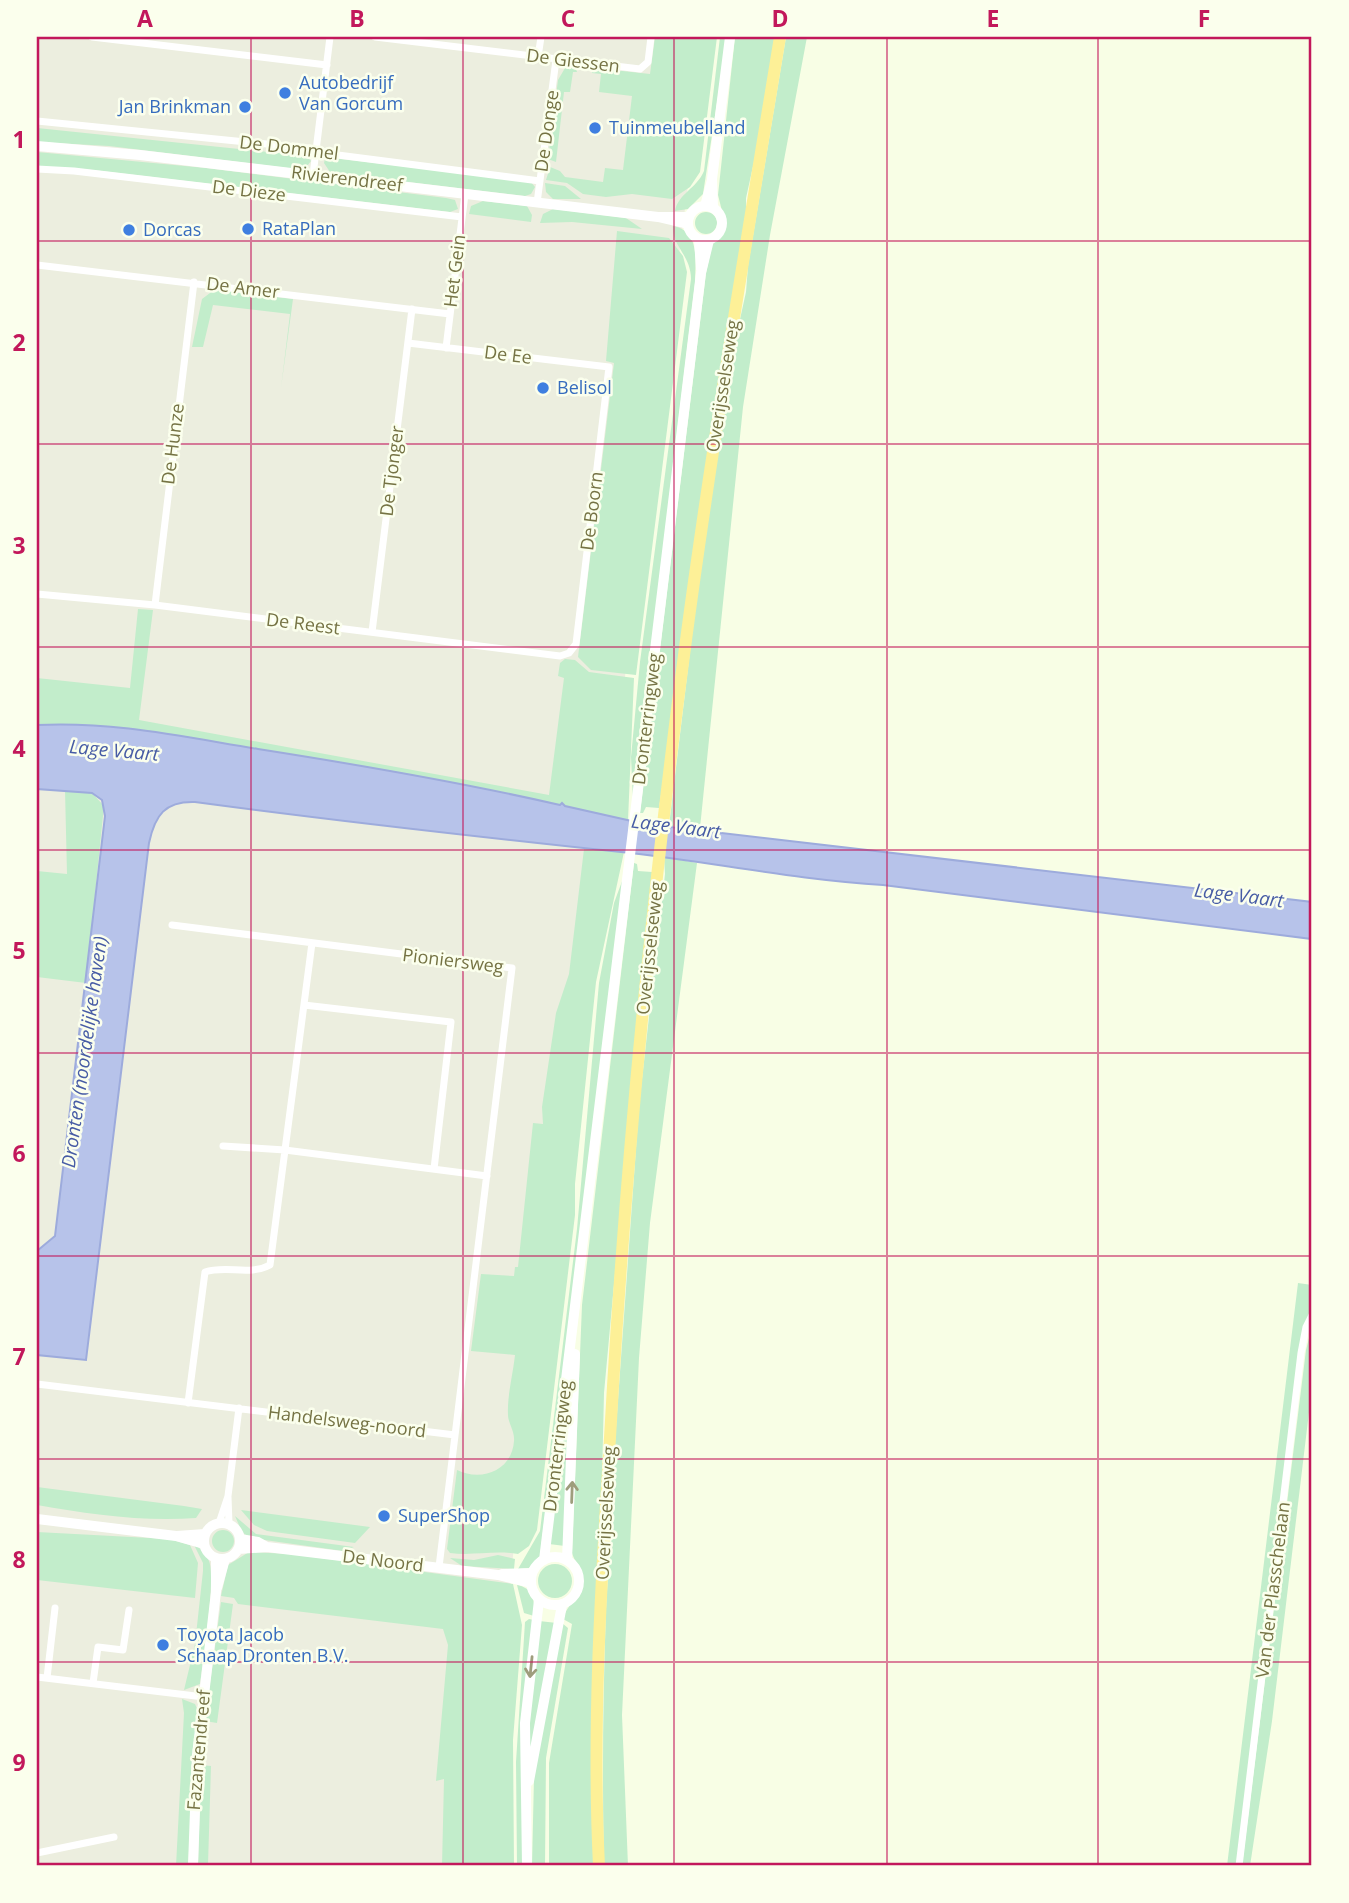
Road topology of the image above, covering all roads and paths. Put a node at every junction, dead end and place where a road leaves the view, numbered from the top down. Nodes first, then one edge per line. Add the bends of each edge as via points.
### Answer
1 (92, 37) edge
2 (330, 37) edge
3 (375, 37) edge
4 (541, 37) edge
5 (651, 37) edge
6 (730, 37) edge
7 (780, 37) edge
8 (148, 40) edge
9 (538, 57) junction
10 (556, 60) junction
11 (327, 65) junction
12 (37, 121) edge
13 (37, 146) edge
14 (317, 149) junction
15 (37, 169) edge
16 (313, 175) junction
17 (540, 181) junction
18 (465, 194) junction
19 (537, 203) junction
20 (709, 207) junction
21 (462, 217) junction
22 (689, 221) junction
23 (704, 240) junction
24 (37, 265) edge
25 (194, 282) junction
26 (412, 309) junction
27 (450, 314) junction
28 (408, 343) junction
29 (446, 348) junction
30 (609, 367) joint
31 (37, 594) edge
32 (155, 605) junction
33 (372, 632) junction
34 (569, 653) joint
35 (172, 925) dead end
36 (312, 943) junction
37 (304, 1005) junction
38 (223, 1146) dead end
39 (285, 1150) junction
40 (434, 1169) junction
41 (487, 1176) junction
42 (1312, 1315) edge
43 (574, 1332) junction
44 (37, 1384) edge
45 (188, 1403) junction
46 (239, 1409) junction
47 (455, 1435) junction
48 (37, 1519) edge
49 (224, 1524) junction
50 (204, 1539) junction
51 (239, 1544) junction
52 (220, 1559) junction
53 (544, 1560) junction
54 (567, 1560) junction
55 (439, 1567) junction
56 (532, 1578) junction
57 (539, 1600) junction
58 (562, 1605) junction
59 (55, 1608) dead end
60 (128, 1610) dead end
61 (37, 1677) edge
62 (47, 1678) junction
63 (93, 1684) junction
64 (204, 1697) junction
65 (527, 1791) junction
66 (114, 1837) dead end
67 (37, 1853) edge
68 (193, 1866) edge
69 (527, 1866) edge
70 (599, 1866) edge
71 (1239, 1866) edge

1 - 8 street
2 - 11 street
3 - 9 street, De Giessen
4 - 9 street
5 - 10 street, De Giessen via 648,62 640,69
6 - 20 main road
7 - 70 highway, Overijsselseweg via 706,502 665,816 635,1101 617,1321 597,1687
8 - 11 street
9 - 10 street, De Giessen
10 - 17 street, De Donge
11 - 14 street
12 - 14 street, De Dommel
13 - 16 main road, Rivierendreef
14 - 16 street
14 - 17 street, De Dommel
15 - 21 street, De Dieze
16 - 18 main road, Rivierendreef
17 - 19 street, De Donge
18 - 19 main road, Rivierendreef
18 - 21 street, Het Gein
19 - 22 main road, Rivierendreef
20 - 22 main road via 695,209
20 - 23 main road via 721,215 723,225 718,235
21 - 27 street, Het Gein
22 - 23 main road via 691,234
23 - 43 main road, Dronterringweg
24 - 25 street, De Amer
25 - 26 street, De Amer
25 - 32 street, De Hunze
26 - 27 street, De Amer
26 - 28 street, De Tjonger
27 - 29 street, Het Gein
28 - 29 street, De Ee
28 - 33 street, De Tjonger
29 - 30 street, De Ee
30 - 34 street, De Boorn via 576,644
31 - 32 street, De Reest
32 - 33 street, De Reest
33 - 34 street, De Reest via 560,656
35 - 36 street, Pioniersweg
36 - 37 street
36 - 41 street, Pioniersweg via 512,968
37 - 39 street
37 - 40 street via 451,1022
38 - 39 street
39 - 40 street
39 - 45 street via 270,1265 261,1270 205,1272
40 - 41 street
41 - 47 street, Pioniersweg
42 - 71 street, Van der Plasschelaan via 1301,1353
43 - 53 main road, Dronterringweg
54 -> 43 main road, Dronterringweg
44 - 45 street, Handelsweg-noord
45 - 46 street, Handelsweg-noord
46 - 47 street, Handelsweg-noord
46 - 49 street
47 - 55 street, Pioniersweg
48 - 50 main road
49 - 50 main road
49 - 51 main road
50 - 52 main road via 209,1554
51 - 52 main road
51 - 55 main road, De Noord via 258,1542 267,1547
52 - 64 main road, Fazantendreef
53 - 54 main road
53 - 56 main road
54 - 58 main road via 576,1567 580,1584 576,1595
55 - 56 main road, De Noord
56 - 57 main road
57 - 58 main road
57 -> 65 main road via 525,1723
58 - 65 main road
59 - 62 street
60 - 63 street via 123,1650 98,1647
61 - 62 street
62 - 63 street
63 - 64 street
64 - 68 main road, Fazantendreef
65 - 69 main road
66 - 67 street

